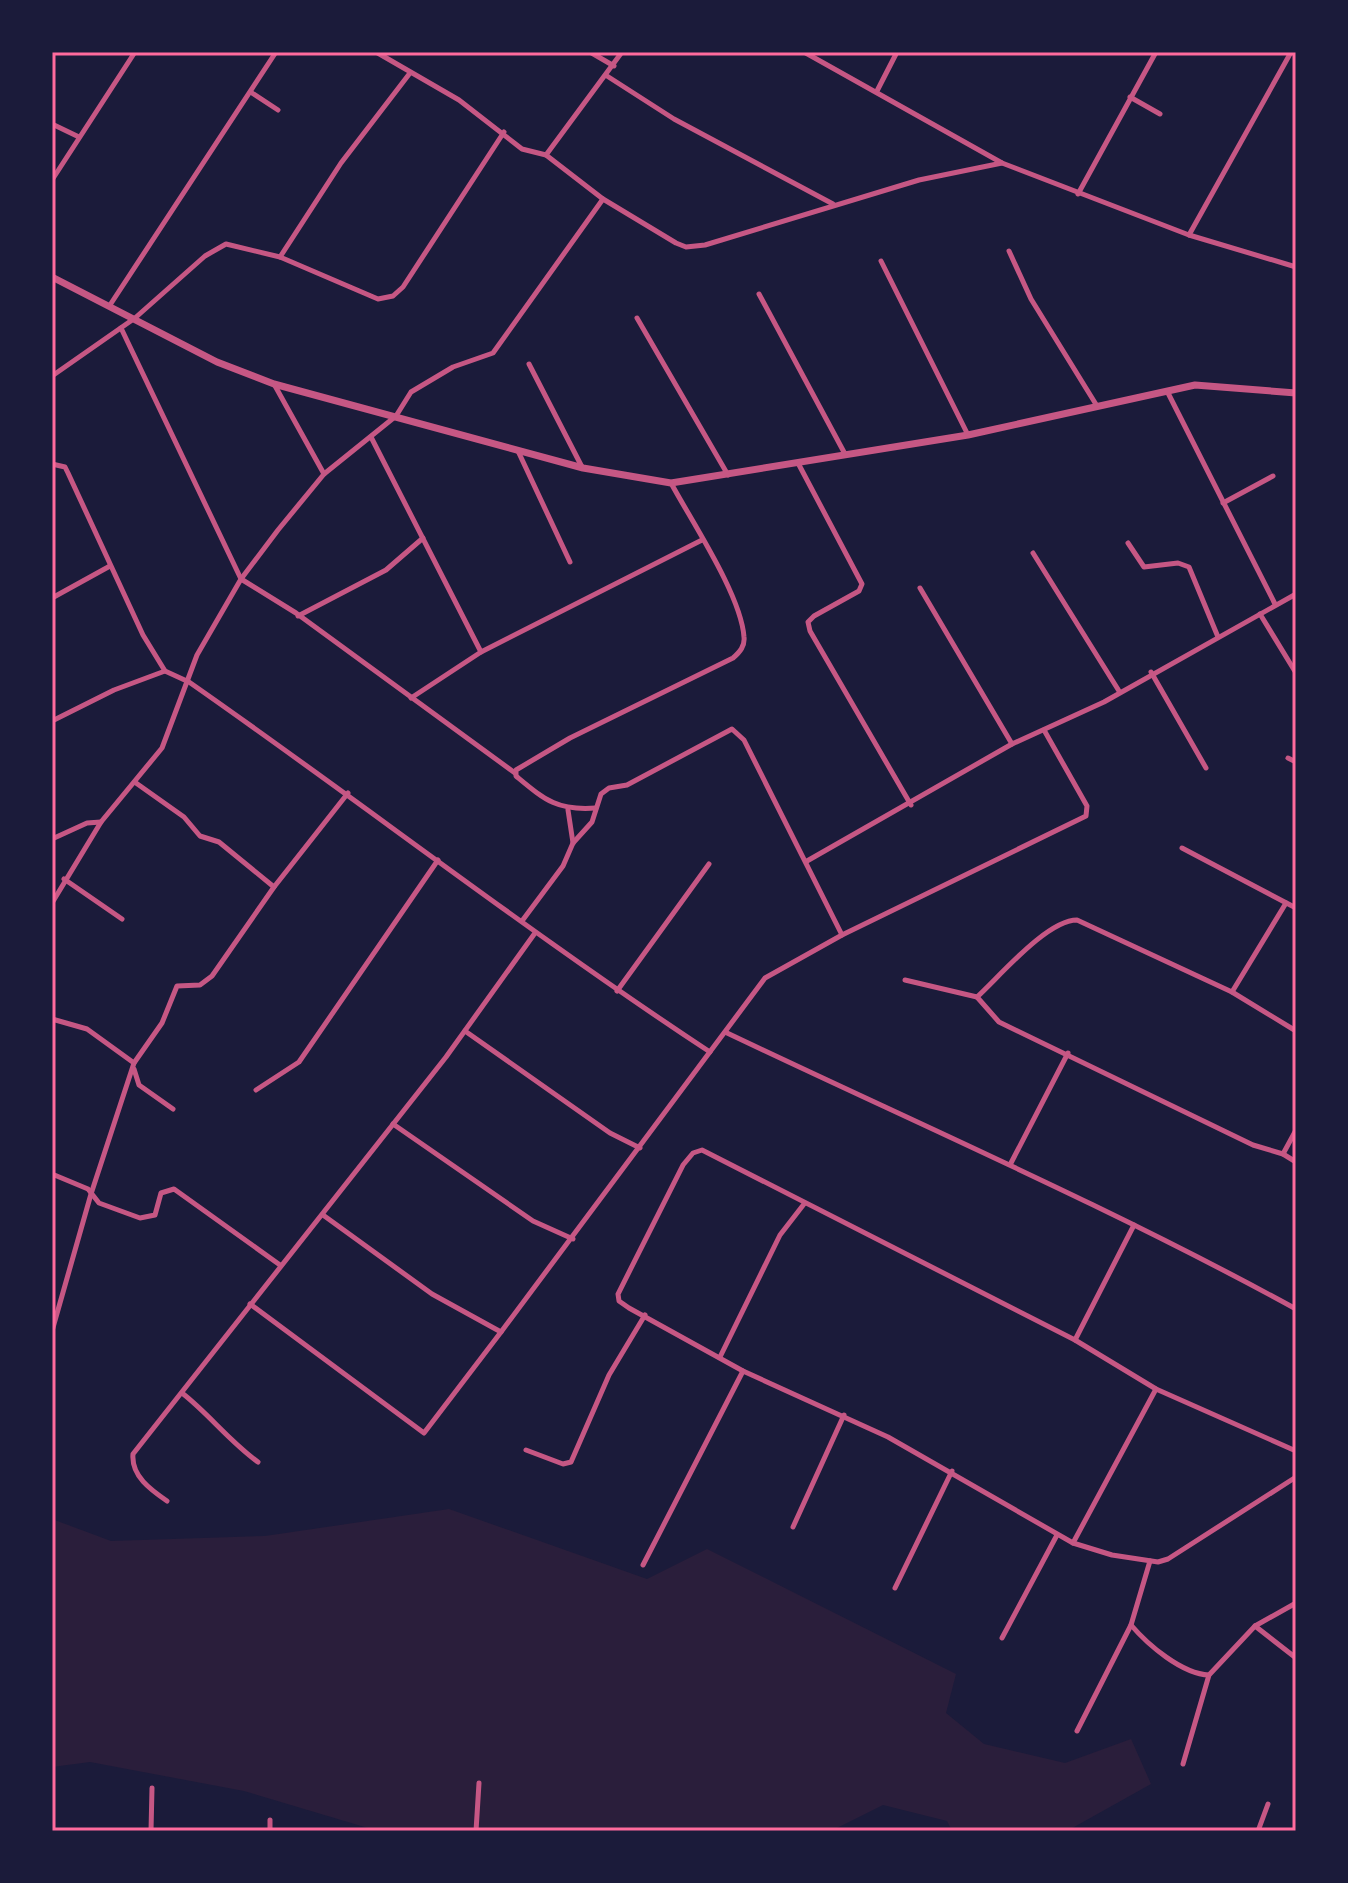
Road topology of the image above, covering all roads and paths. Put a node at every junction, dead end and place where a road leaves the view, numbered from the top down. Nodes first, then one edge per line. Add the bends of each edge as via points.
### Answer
1 (135, 52) edge
2 (276, 52) edge
3 (376, 52) edge
4 (590, 52) edge
5 (622, 52) edge
6 (804, 52) edge
7 (897, 52) edge
8 (1156, 52) edge
9 (1290, 54) dead end
10 (614, 66) junction
11 (410, 73) junction
12 (607, 76) junction
13 (877, 91) junction
14 (252, 93) junction
15 (1130, 97) junction
16 (278, 110) dead end
17 (1160, 114) dead end
18 (52, 124) edge
19 (504, 132) junction
20 (79, 137) junction
21 (546, 155) junction
22 (1002, 163) junction
23 (52, 180) edge
24 (1078, 194) junction
25 (603, 199) junction
26 (834, 205) junction
27 (1189, 235) junction
28 (1009, 251) dead end
29 (280, 257) junction
30 (881, 261) dead end
31 (1296, 267) edge
32 (52, 277) edge
33 (759, 294) dead end
34 (110, 305) junction
35 (135, 318) junction
36 (637, 318) dead end
37 (121, 328) junction
38 (529, 364) dead end
39 (52, 376) edge
40 (274, 384) junction
41 (1167, 391) junction
42 (1296, 393) edge
43 (1097, 406) junction
44 (396, 416) junction
45 (968, 435) junction
46 (371, 437) junction
47 (517, 451) junction
48 (845, 454) junction
49 (798, 463) junction
50 (52, 464) edge
51 (583, 468) junction
52 (324, 474) junction
53 (728, 476) junction
54 (1273, 476) dead end
55 (671, 483) junction
56 (1223, 503) junction
57 (423, 538) junction
58 (702, 540) junction
59 (1128, 543) dead end
60 (1033, 553) dead end
61 (570, 562) dead end
62 (110, 566) junction
63 (241, 579) junction
64 (920, 588) dead end
65 (1296, 594) edge
66 (52, 598) edge
67 (1275, 604) junction
68 (1260, 614) junction
69 (298, 616) junction
70 (1218, 637) junction
71 (481, 652) junction
72 (165, 671) junction
73 (1151, 672) junction
74 (1296, 673) edge
75 (189, 682) junction
76 (1119, 691) junction
77 (411, 698) junction
78 (52, 721) edge
79 (1044, 730) junction
80 (1012, 744) junction
81 (1288, 758) dead end
82 (1296, 762) edge
83 (1206, 768) dead end
84 (515, 773) junction
85 (136, 783) junction
86 (348, 793) junction
87 (911, 805) junction
88 (596, 808) junction
89 (568, 810) junction
90 (101, 822) junction
91 (52, 839) edge
92 (573, 843) junction
93 (1182, 848) dead end
94 (438, 860) junction
95 (807, 861) junction
96 (709, 864) dead end
97 (64, 879) junction
98 (274, 887) junction
99 (52, 903) edge
100 (1286, 903) junction
101 (1296, 908) edge
102 (122, 919) dead end
103 (522, 921) junction
104 (535, 933) junction
105 (842, 935) junction
106 (905, 980) dead end
107 (617, 991) junction
108 (1232, 992) junction
109 (977, 997) junction
110 (52, 1019) edge
111 (465, 1030) junction
112 (1296, 1031) edge
113 (724, 1032) junction
114 (710, 1052) junction
115 (1068, 1053) junction
116 (134, 1063) junction
117 (256, 1090) dead end
118 (173, 1109) dead end
119 (393, 1124) junction
120 (1296, 1130) edge
121 (640, 1148) junction
122 (1283, 1154) junction
123 (1296, 1162) edge
124 (1011, 1163) junction
125 (52, 1174) edge
126 (91, 1194) junction
127 (804, 1204) junction
128 (323, 1215) junction
129 (1134, 1225) junction
130 (573, 1239) junction
131 (280, 1265) junction
132 (250, 1304) junction
133 (1296, 1309) edge
134 (645, 1315) junction
135 (52, 1331) edge
136 (501, 1332) junction
137 (1075, 1340) junction
138 (720, 1357) junction
139 (743, 1371) junction
140 (1156, 1389) junction
141 (182, 1393) junction
142 (844, 1415) junction
143 (526, 1450) dead end
144 (1296, 1451) edge
145 (258, 1462) dead end
146 (952, 1471) junction
147 (1296, 1477) edge
148 (167, 1501) dead end
149 (793, 1527) dead end
150 (1057, 1535) junction
151 (1073, 1543) junction
152 (1150, 1561) junction
153 (643, 1565) dead end
154 (895, 1588) dead end
155 (1296, 1603) edge
156 (1131, 1625) junction
157 (1255, 1626) junction
158 (1002, 1638) dead end
159 (1296, 1658) edge
160 (1209, 1675) junction
161 (1077, 1731) dead end
162 (1183, 1764) dead end
163 (479, 1783) dead end
164 (152, 1788) dead end
165 (1268, 1804) dead end
166 (270, 1820) dead end
167 (151, 1831) edge
168 (270, 1831) edge
169 (476, 1831) edge
170 (1258, 1831) edge

1 - 20 street
2 - 14 street
3 - 11 street
4 - 10 street
5 - 10 street
6 - 13 street
7 - 13 street
8 - 15 street
9 - 27 street
10 - 12 street
11 - 19 street
11 - 29 street via 341,163
12 - 21 street
12 - 26 street via 674,119
13 - 22 street
14 - 16 street
14 - 34 street
15 - 17 street
15 - 24 street
18 - 20 street
19 - 21 street via 522,149
19 - 29 street via 393,296 378,299
20 - 23 street
21 - 25 street
22 - 24 street
22 - 26 street
24 - 27 street
25 - 26 street via 686,247
25 - 44 street via 493,353 411,392
27 - 31 street
28 - 43 street via 1031,299
29 - 35 street via 226,244
30 - 45 street
32 - 34 street
33 - 48 street
34 - 35 street
35 - 37 street
35 - 40 street via 217,362
36 - 53 street
37 - 39 street
37 - 63 street
38 - 51 street
40 - 44 street
40 - 52 street
41 - 42 street via 1208,384
41 - 43 street
41 - 56 street
43 - 45 street
44 - 46 street
44 - 47 street
45 - 48 street
46 - 52 street
46 - 57 street
47 - 51 street
47 - 61 street
48 - 49 street
49 - 53 street
49 - 87 street via 862,584 859,591 814,616 808,622 810,631
50 - 62 street via 65,467
51 - 55 street
52 - 63 street
53 - 55 street
54 - 56 street
55 - 58 street
56 - 67 street
57 - 69 street via 386,570
57 - 71 street
58 - 71 street
58 - 84 street via 738,609 745,640 740,652 570,738
59 - 70 street via 1144,567 1189,567
60 - 76 street
62 - 66 street
62 - 72 street
63 - 69 street
63 - 75 street via 197,655
64 - 80 street
65 - 67 street
67 - 68 street
68 - 70 street
68 - 74 street
69 - 77 street
70 - 73 street
71 - 77 street
72 - 75 street
72 - 78 street
73 - 76 street
73 - 83 street
75 - 85 street via 162,748
75 - 86 street
76 - 79 street
77 - 84 street
79 - 80 street
79 - 105 street via 1087,806 1086,816
80 - 87 street
81 - 82 street
84 - 89 street
85 - 90 street
85 - 98 street
86 - 94 street
86 - 98 street
87 - 95 street
88 - 89 street
88 - 92 street via 592,822
88 - 95 street via 609,788 627,785 732,729 744,740
89 - 92 street
90 - 91 street
90 - 97 street
92 - 103 street via 563,866
93 - 100 street
94 - 103 street
94 - 117 street via 299,1062
95 - 105 street
96 - 107 street
97 - 99 street
97 - 102 street
98 - 116 street via 212,976 200,985 177,986 162,1023
100 - 101 street
100 - 108 street
103 - 104 street
104 - 107 street
104 - 111 street
105 - 113 street via 765,978
106 - 109 street
107 - 114 street
108 - 109 street via 1077,920 1065,920
108 - 112 street
109 - 115 street via 999,1022
110 - 116 street via 87,1029
111 - 119 street
111 - 121 street via 610,1133
113 - 114 street
113 - 124 street via 959,1144
114 - 121 street
115 - 122 street via 1253,1145
115 - 124 street
116 - 118 street via 139,1085
116 - 126 street
119 - 128 street
119 - 130 street via 533,1221
120 - 122 street
121 - 130 street
122 - 123 street
124 - 129 street
125 - 126 street
126 - 131 street via 99,1203 148,1218 155,1215 164,1190 174,1189
126 - 135 street
127 - 134 street via 711,1154 693,1153 618,1294 619,1301
127 - 137 street
127 - 138 street via 780,1235
128 - 131 street
128 - 136 street via 432,1294
129 - 133 street
129 - 137 street
130 - 136 street
131 - 132 street
132 - 136 street via 424,1433
132 - 141 street
134 - 138 street
134 - 143 street via 609,1375 571,1462
137 - 140 street
138 - 139 street
139 - 142 street
139 - 153 street
140 - 144 street
140 - 151 street
141 - 145 street
141 - 148 street via 133,1454 134,1469
142 - 146 street
142 - 149 street
146 - 150 street
146 - 154 street
147 - 152 street via 1168,1559
150 - 151 street
150 - 158 street
151 - 152 street
152 - 156 street
155 - 157 street
156 - 160 street via 1176,1662
156 - 161 street
157 - 159 street
157 - 160 street
160 - 162 street
163 - 169 street
164 - 167 street
165 - 170 street
166 - 168 street

